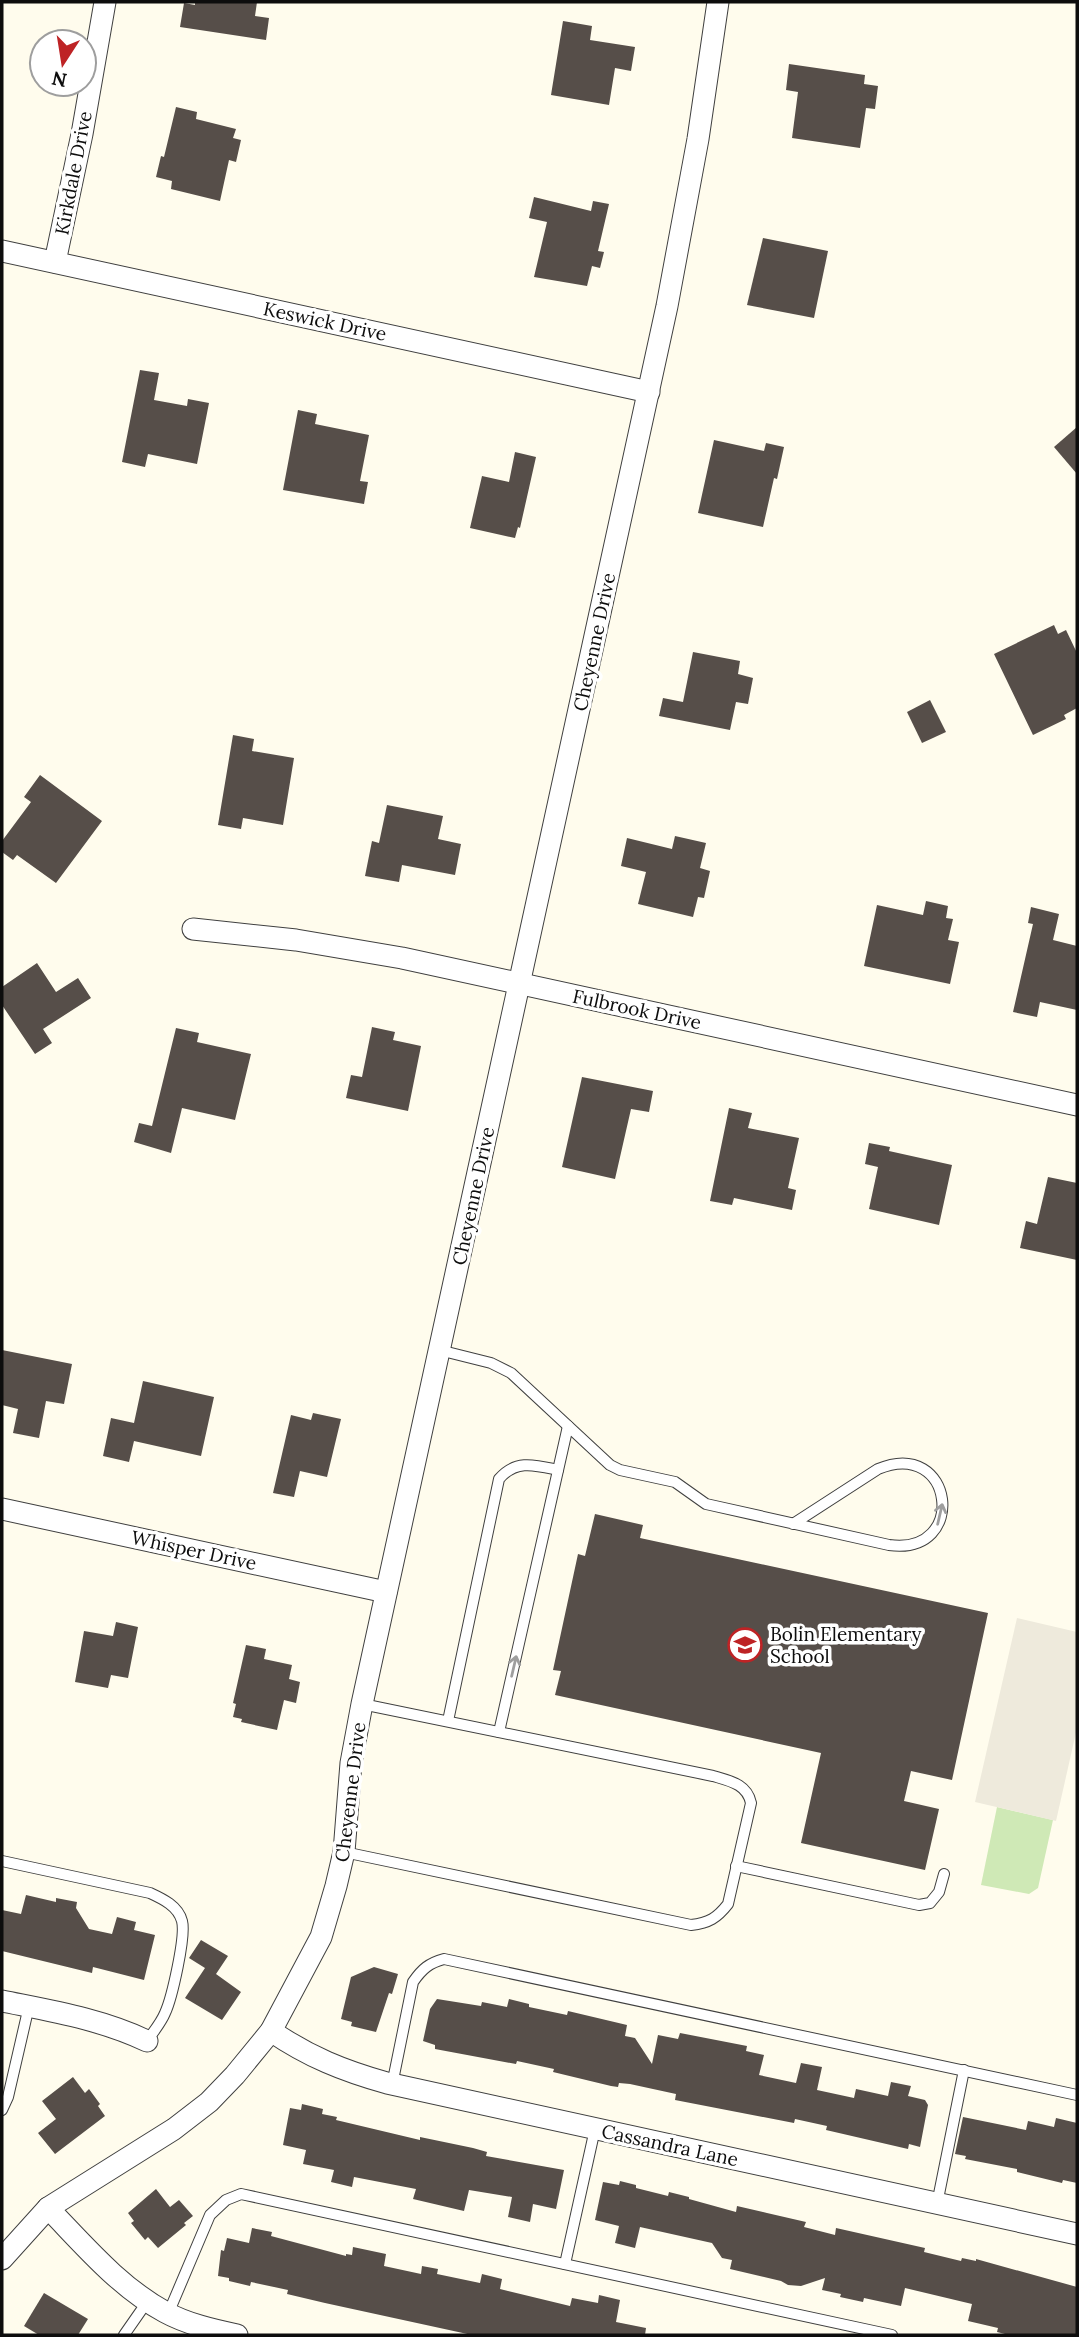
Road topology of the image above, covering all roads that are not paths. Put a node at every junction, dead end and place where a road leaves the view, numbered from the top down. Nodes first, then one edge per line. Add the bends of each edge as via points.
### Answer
1 (105, 2) edge
2 (718, 2) edge
3 (2, 251) edge
4 (55, 262) junction
5 (649, 392) junction
6 (193, 929) dead end
7 (520, 984) junction
8 (1077, 1105) edge
9 (439, 1350) junction
10 (568, 1426) junction
11 (558, 1470) junction
12 (2, 1508) edge
13 (793, 1524) junction
14 (386, 1592) junction
15 (362, 1704) junction
16 (448, 1721) junction
17 (499, 1732) junction
18 (344, 1852) junction
19 (2, 1861) edge
20 (736, 1866) junction
21 (944, 1874) dead end
22 (2, 2001) edge
23 (29, 2006) junction
24 (271, 2031) junction
25 (147, 2041) joint
26 (964, 2070) junction
27 (392, 2085) junction
28 (1077, 2095) edge
29 (2, 2110) edge
30 (594, 2129) junction
31 (937, 2204) junction
32 (48, 2208) junction
33 (1077, 2234) edge
34 (2, 2259) edge
35 (565, 2264) junction
36 (147, 2302) junction
37 (168, 2314) junction
38 (124, 2335) edge
39 (237, 2335) edge
40 (892, 2335) edge

1 - 4 street, Kirkdale Drive
2 - 5 street, Cheyenne Drive via 698,139
3 - 4 street, Keswick Drive
4 - 5 street, Keswick Drive
5 - 7 street, Cheyenne Drive
6 - 7 street, Fulbrook Drive via 350,948
7 - 8 street, Fulbrook Drive
7 - 9 street, Cheyenne Drive
9 - 10 lane via 511,1373
9 - 14 street, Cheyenne Drive
10 - 11 lane
10 - 13 lane via 620,1470 676,1482 706,1504
11 - 16 lane via 525,1464 499,1479
17 -> 11 lane
12 - 14 street, Whisper Drive
13 -> 13 lane via 903,1547 917,1544 938,1526 943,1498 939,1485 919,1466 891,1463
14 - 15 street, Cheyenne Drive
15 - 16 lane
15 - 18 street, Cheyenne Drive via 351,1763
16 - 17 lane
17 - 20 lane via 735,1783 749,1793 751,1803
18 - 20 lane via 691,1925 718,1917 728,1904
18 - 24 street, Cheyenne Drive via 320,1937
19 - 25 lane via 150,1893 175,1908 184,1937 166,2013
20 - 21 lane via 919,1905 930,1903 939,1892
22 - 23 street
23 - 25 street via 96,2021
23 - 29 lane
24 - 27 street, Cassandra Lane via 300,2052
24 - 32 street, Cheyenne Drive via 218,2093 174,2129
26 - 27 lane via 444,1959 431,1962 414,1982
26 - 28 lane
26 - 31 lane
27 - 30 street, Cassandra Lane
30 - 31 street, Cassandra Lane
30 - 35 lane
31 - 33 street, Cassandra Lane
32 - 34 street, Cheyenne Drive
32 - 36 street via 111,2273
35 - 37 lane via 241,2194 209,2215
35 - 40 lane
36 - 37 street
36 - 38 lane
37 - 39 street

